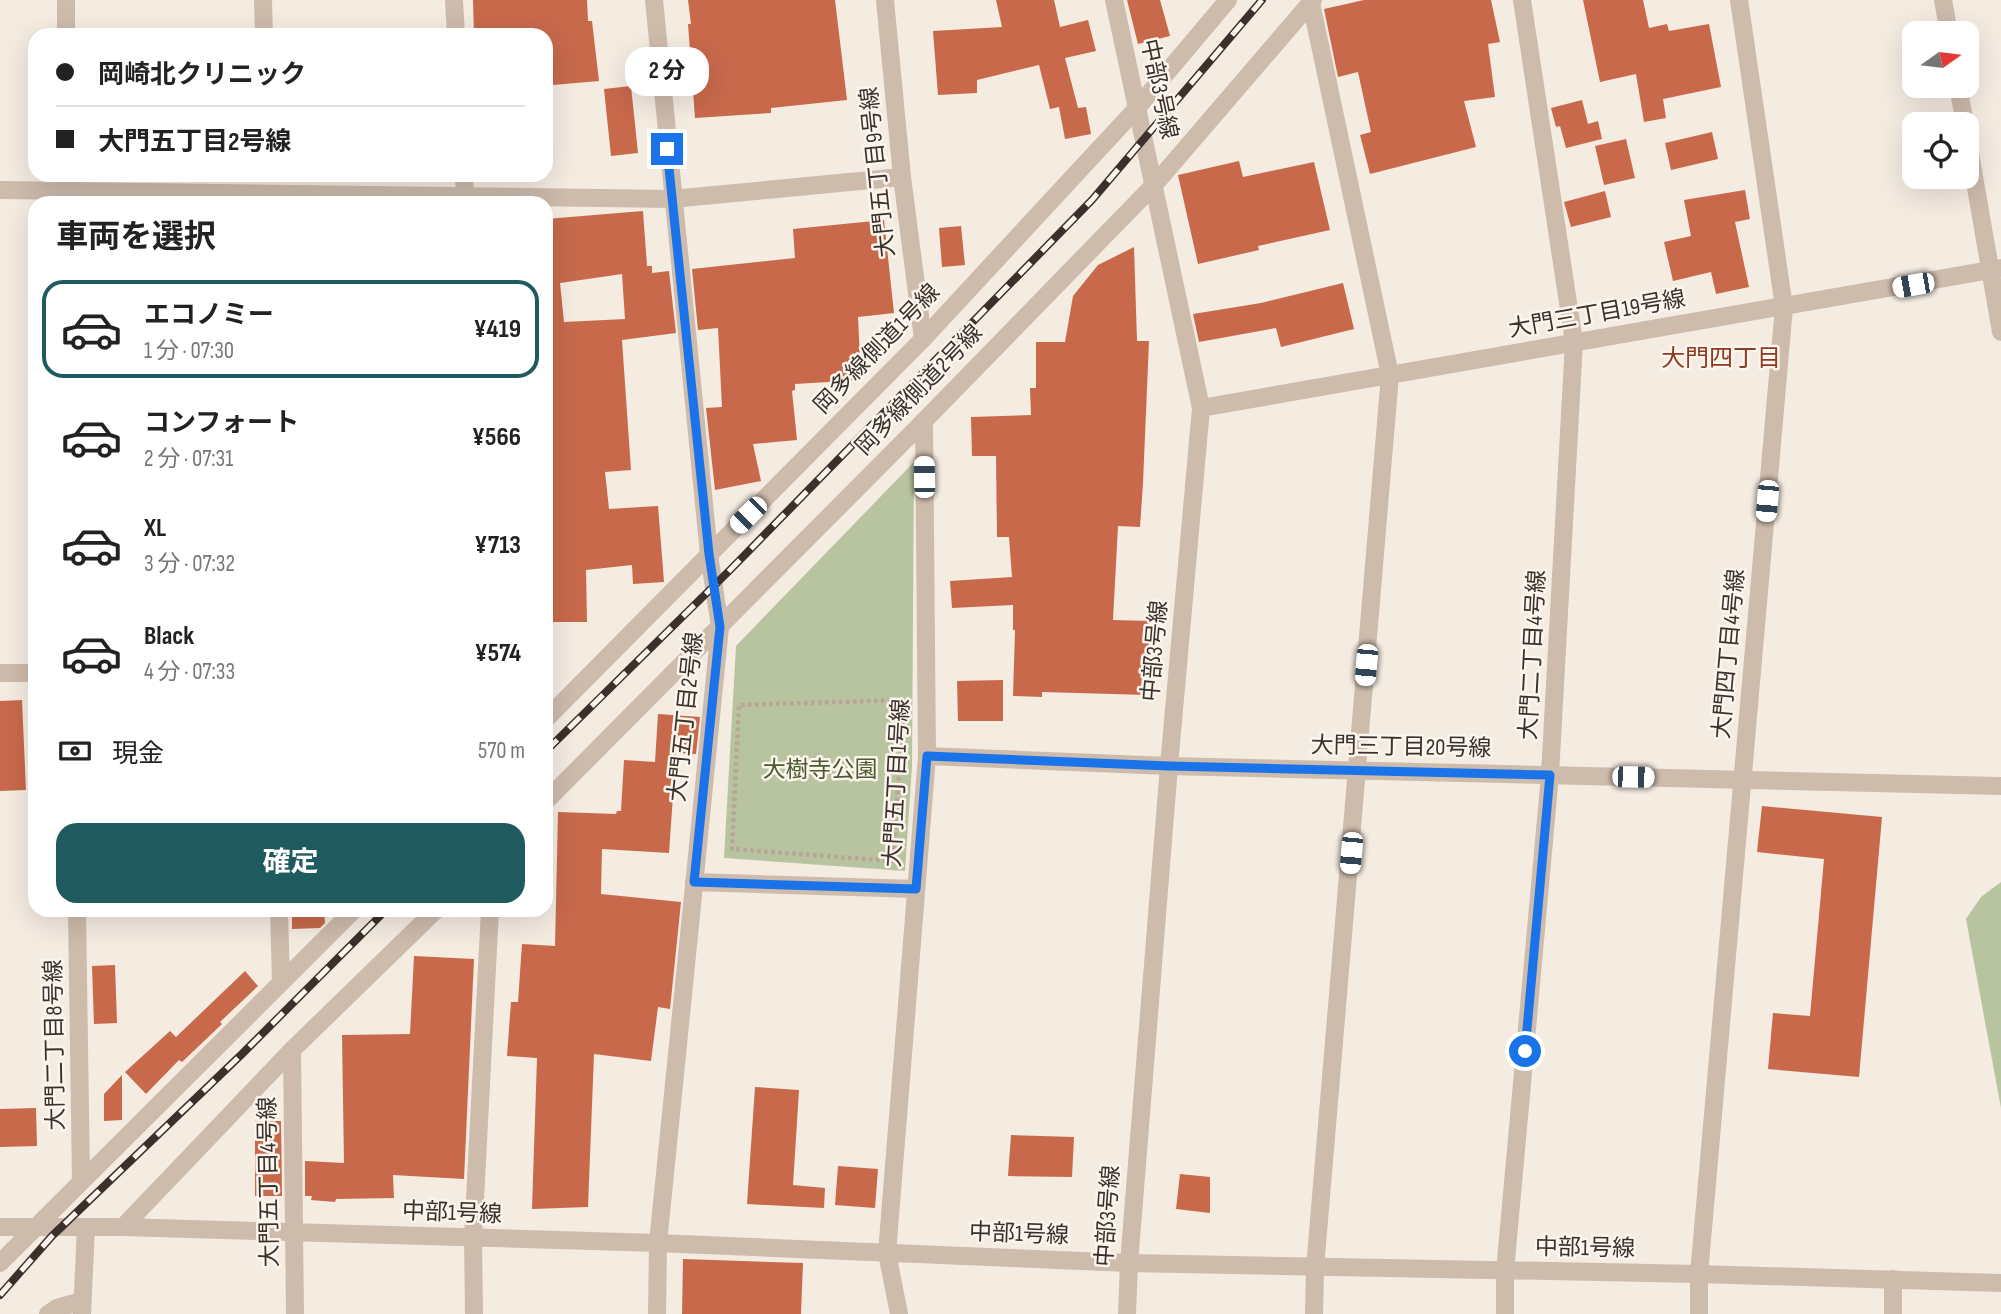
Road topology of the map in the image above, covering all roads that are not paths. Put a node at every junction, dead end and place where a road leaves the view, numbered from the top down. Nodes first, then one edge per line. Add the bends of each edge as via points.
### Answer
1 (66, 0) edge
2 (263, 0) edge
3 (454, 0) edge
4 (654, 0) edge
5 (885, 0) edge
6 (1115, 0) edge
7 (1228, 0) edge
8 (1522, 0) edge
9 (1739, 0) edge
10 (1944, 0) edge
11 (1312, 1) edge
12 (1947, 21) edge
13 (66, 28) edge
14 (264, 28) edge
15 (456, 28) edge
16 (1137, 108) junction
17 (902, 177) junction
18 (1155, 184) junction
19 (66, 189) edge
20 (1978, 189) edge
21 (0, 190) edge
22 (224, 196) edge
23 (553, 199) edge
24 (672, 199) junction
25 (1996, 270) edge
26 (1784, 307) junction
27 (2001, 332) edge
28 (923, 339) junction
29 (1574, 342) junction
30 (1390, 375) junction
31 (1201, 408) junction
32 (924, 421) junction
33 (709, 554) junction
34 (720, 627) junction
35 (0, 673) edge
36 (28, 673) edge
37 (553, 712) edge
38 (927, 756) junction
39 (1169, 766) junction
40 (1358, 770) junction
41 (1550, 775) junction
42 (1743, 779) junction
43 (2001, 786) edge
44 (553, 794) edge
45 (694, 882) junction
46 (916, 889) junction
47 (77, 917) edge
48 (279, 917) edge
49 (347, 917) edge
50 (429, 917) edge
51 (490, 917) edge
52 (281, 982) junction
53 (292, 1050) junction
54 (81, 1180) junction
55 (0, 1227) edge
56 (86, 1227) junction
57 (123, 1227) junction
58 (35, 1228) junction
59 (294, 1233) junction
60 (474, 1238) junction
61 (659, 1243) junction
62 (887, 1253) junction
63 (0, 1263) edge
64 (1129, 1263) junction
65 (1315, 1268) junction
66 (1505, 1271) junction
67 (1699, 1274) junction
68 (1893, 1279) junction
69 (2001, 1283) edge
70 (82, 1307) edge
71 (48, 1314) edge
72 (295, 1314) edge
73 (474, 1314) edge
74 (657, 1314) edge
75 (899, 1314) edge
76 (1127, 1314) edge
77 (1314, 1314) edge
78 (1505, 1314) edge
79 (1699, 1314) edge
80 (1893, 1314) edge

1 - 13 street
2 - 14 street
3 - 15 street
4 - 24 street, 大門五丁目2号線
5 - 17 street, 大門五丁目9号線
6 - 16 street, 中部3号線
7 - 16 street, 岡多線側道1号線
8 - 29 street, 大門二丁目4号線
9 - 26 street, 大門四丁目4号線
10 - 12 street
11 - 18 street, 岡多線側道2号線
11 - 30 street
16 - 18 street, 中部3号線
16 - 28 street, 岡多線側道1号線
17 - 24 street
17 - 28 street, 大門五丁目9号線
18 - 31 street, 中部3号線
18 - 32 street, 岡多線側道2号線
19 - 21 street
19 - 22 street
20 - 25 street
23 - 24 street
24 - 33 street, 大門五丁目2号線
25 - 26 street, 大門三丁目19号線
25 - 27 street
26 - 29 street, 大門三丁目19号線
26 - 42 street, 大門四丁目4号線
28 - 33 street, 岡多線側道1号線
29 - 30 street, 大門三丁目19号線
29 - 41 street, 大門二丁目4号線
30 - 31 street, 大門三丁目19号線
30 - 40 street
31 - 39 street, 中部3号線
32 - 34 street, 岡多線側道2号線
32 - 38 street, 大門五丁目1号線
33 - 34 street, 大門五丁目2号線
33 - 37 street, 岡多線側道1号線
34 - 44 street, 岡多線側道2号線
34 - 45 street, 大門五丁目2号線
35 - 36 street
38 - 39 street, 大門三丁目20号線
38 - 46 street, 大門五丁目1号線
39 - 40 street, 大門三丁目20号線
39 - 64 street, 中部3号線
40 - 41 street, 大門三丁目20号線
40 - 65 street
41 - 42 street, 大門三丁目20号線
41 - 66 street, 大門二丁目4号線
42 - 43 street, 大門三丁目20号線
42 - 67 street, 大門四丁目4号線
45 - 46 street
45 - 61 street, 大門五丁目2号線
46 - 62 street, 大門五丁目1号線
47 - 54 street, 大門二丁目8号線
48 - 52 street
49 - 52 street
50 - 53 street
51 - 60 street
52 - 54 street
53 - 57 street
53 - 59 street, 大門五丁目4号線
54 - 58 street
55 - 58 street, 中部1号線
56 - 57 street, 中部1号線
56 - 58 street, 中部1号線
56 - 70 street
57 - 59 street, 中部1号線
58 - 63 street
59 - 60 street, 中部1号線
59 - 72 street, 大門五丁目4号線
60 - 61 street, 中部1号線
60 - 73 street
61 - 62 street, 中部1号線
61 - 74 street, 大門五丁目2号線
62 - 64 street, 中部1号線
62 - 75 street, 大門五丁目1号線
64 - 65 street, 中部1号線
64 - 76 street, 中部3号線
65 - 66 street, 中部1号線
65 - 77 street
66 - 67 street, 中部1号線
66 - 78 street, 大門二丁目4号線
67 - 68 street, 中部1号線
67 - 79 street, 大門四丁目4号線
68 - 69 street, 中部1号線
68 - 80 street
70 - 71 street via 57,1308

